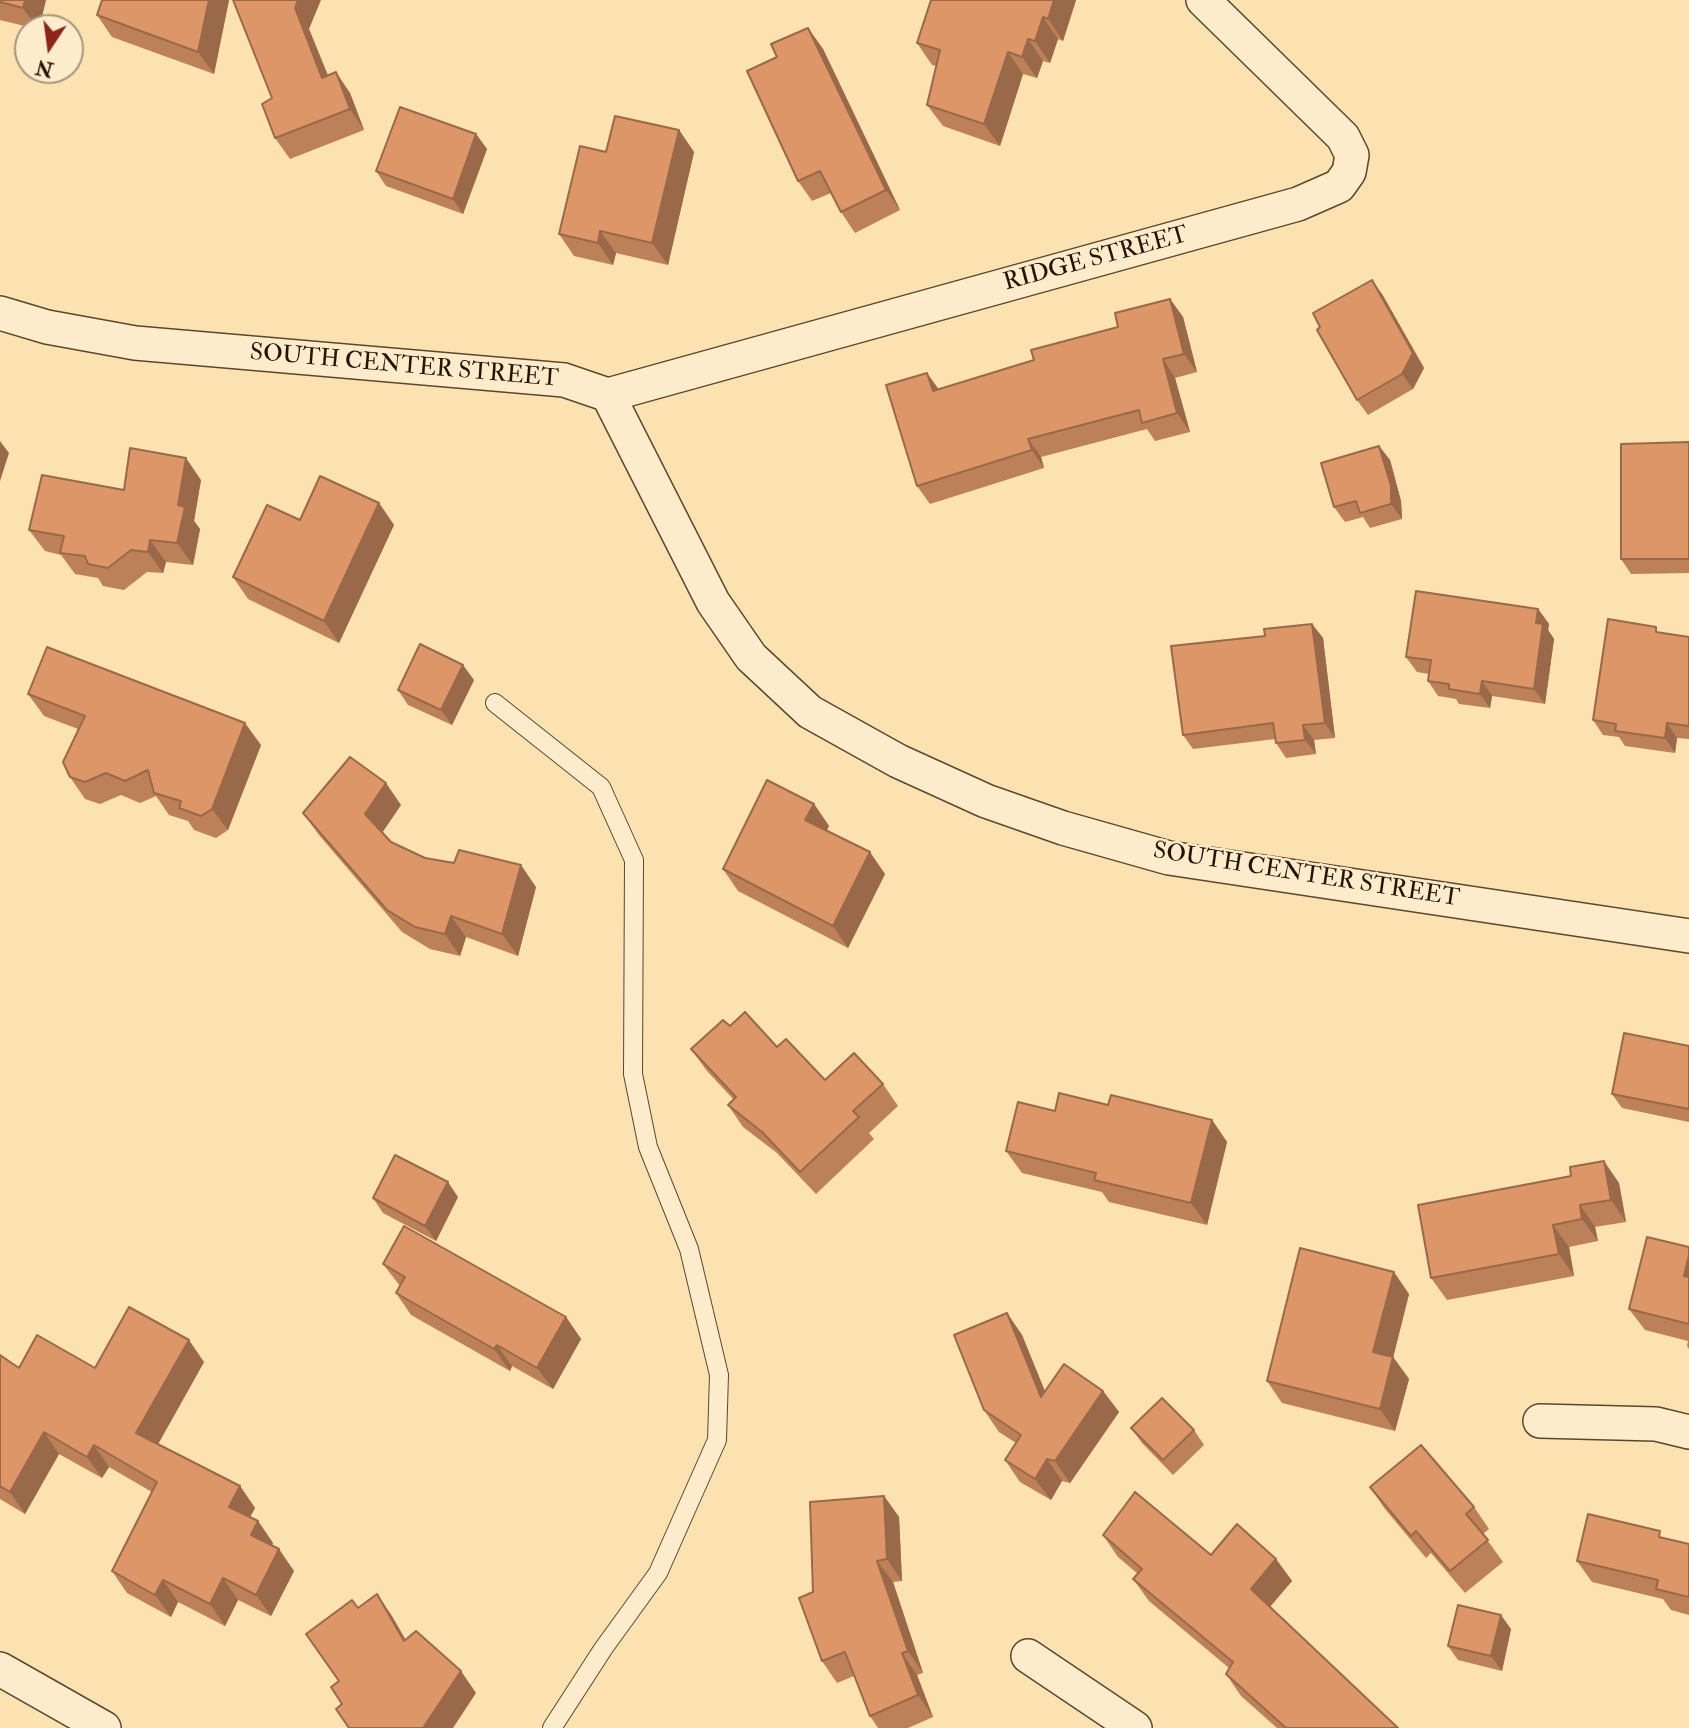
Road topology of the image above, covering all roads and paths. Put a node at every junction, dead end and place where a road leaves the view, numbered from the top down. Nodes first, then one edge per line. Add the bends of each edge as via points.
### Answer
1 (1203, 0) edge
2 (0, 313) edge
3 (608, 395) junction
4 (495, 703) dead end
5 (1689, 936) edge
6 (1540, 1421) dead end
7 (1689, 1432) edge
8 (1028, 1656) dead end
9 (0, 1668) edge
10 (104, 1728) edge
11 (552, 1728) edge
12 (1135, 1728) edge

1 - 3 street, RIDGE STREET via 1343,137 1352,155 1349,173 1339,186 1298,204
2 - 3 street, SOUTH CENTER STREET via 135,343 564,380
3 - 5 street, SOUTH CENTER STREET via 713,602 751,657 810,712 898,761 986,801 1169,858
4 - 11 lane via 601,787 634,860 633,1074 648,1147 689,1249 719,1375 717,1440 658,1573
6 - 7 street via 1656,1423
8 - 12 street
9 - 10 street

